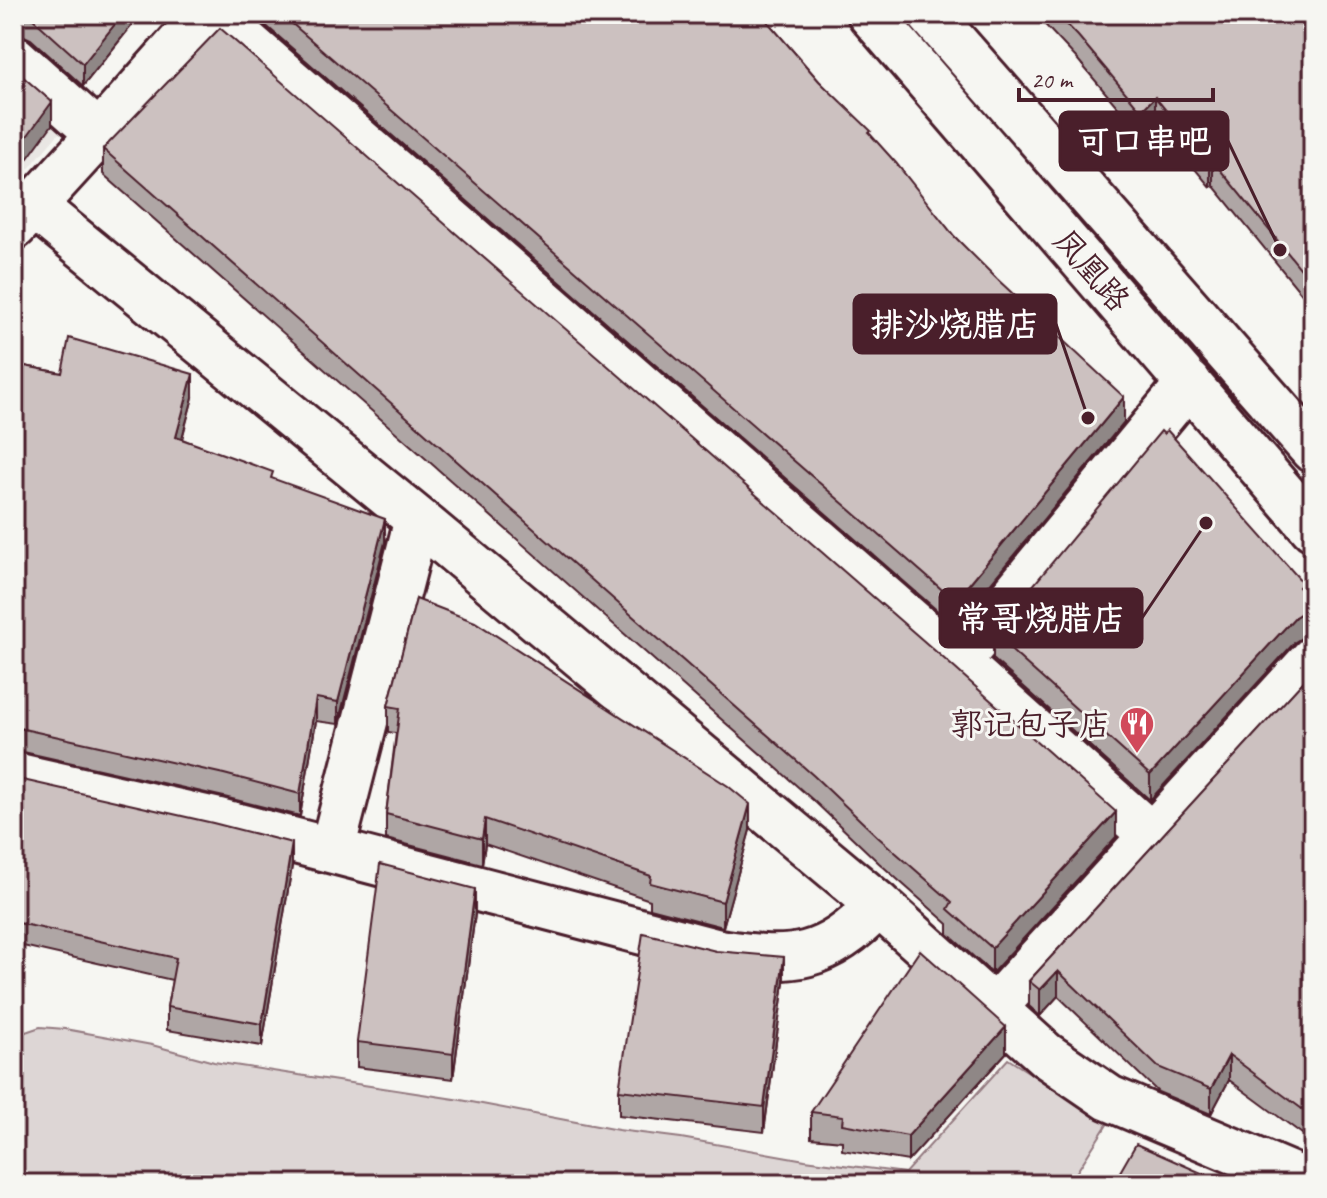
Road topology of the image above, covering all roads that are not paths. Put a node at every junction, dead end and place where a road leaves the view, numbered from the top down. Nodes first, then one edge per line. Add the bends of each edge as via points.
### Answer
1 (206, 14) edge
2 (214, 14) edge
3 (870, 14) edge
4 (930, 14) edge
5 (14, 58) edge
6 (99, 134) junction
7 (24, 217) edge
8 (1189, 383) junction
9 (1313, 450) edge
10 (417, 519) junction
11 (1313, 528) edge
12 (1313, 659) edge
13 (958, 662) junction
14 (14, 775) edge
15 (1151, 835) junction
16 (332, 850) junction
17 (879, 905) junction
18 (993, 1009) junction
19 (1312, 1184) edge

1 - 6 street
2 - 13 street
3 - 8 street, 凤凰路
4 - 9 street, 凤凰路
5 - 6 street
6 - 7 street
7 - 10 street
8 - 11 street, 凤凰路
8 - 13 street
10 - 16 street
10 - 17 street
12 - 15 street
13 - 15 street
14 - 16 street
15 - 18 street
16 - 17 street via 642,933 759,958 818,952
17 - 18 street
18 - 19 street via 1046,1055 1109,1098

